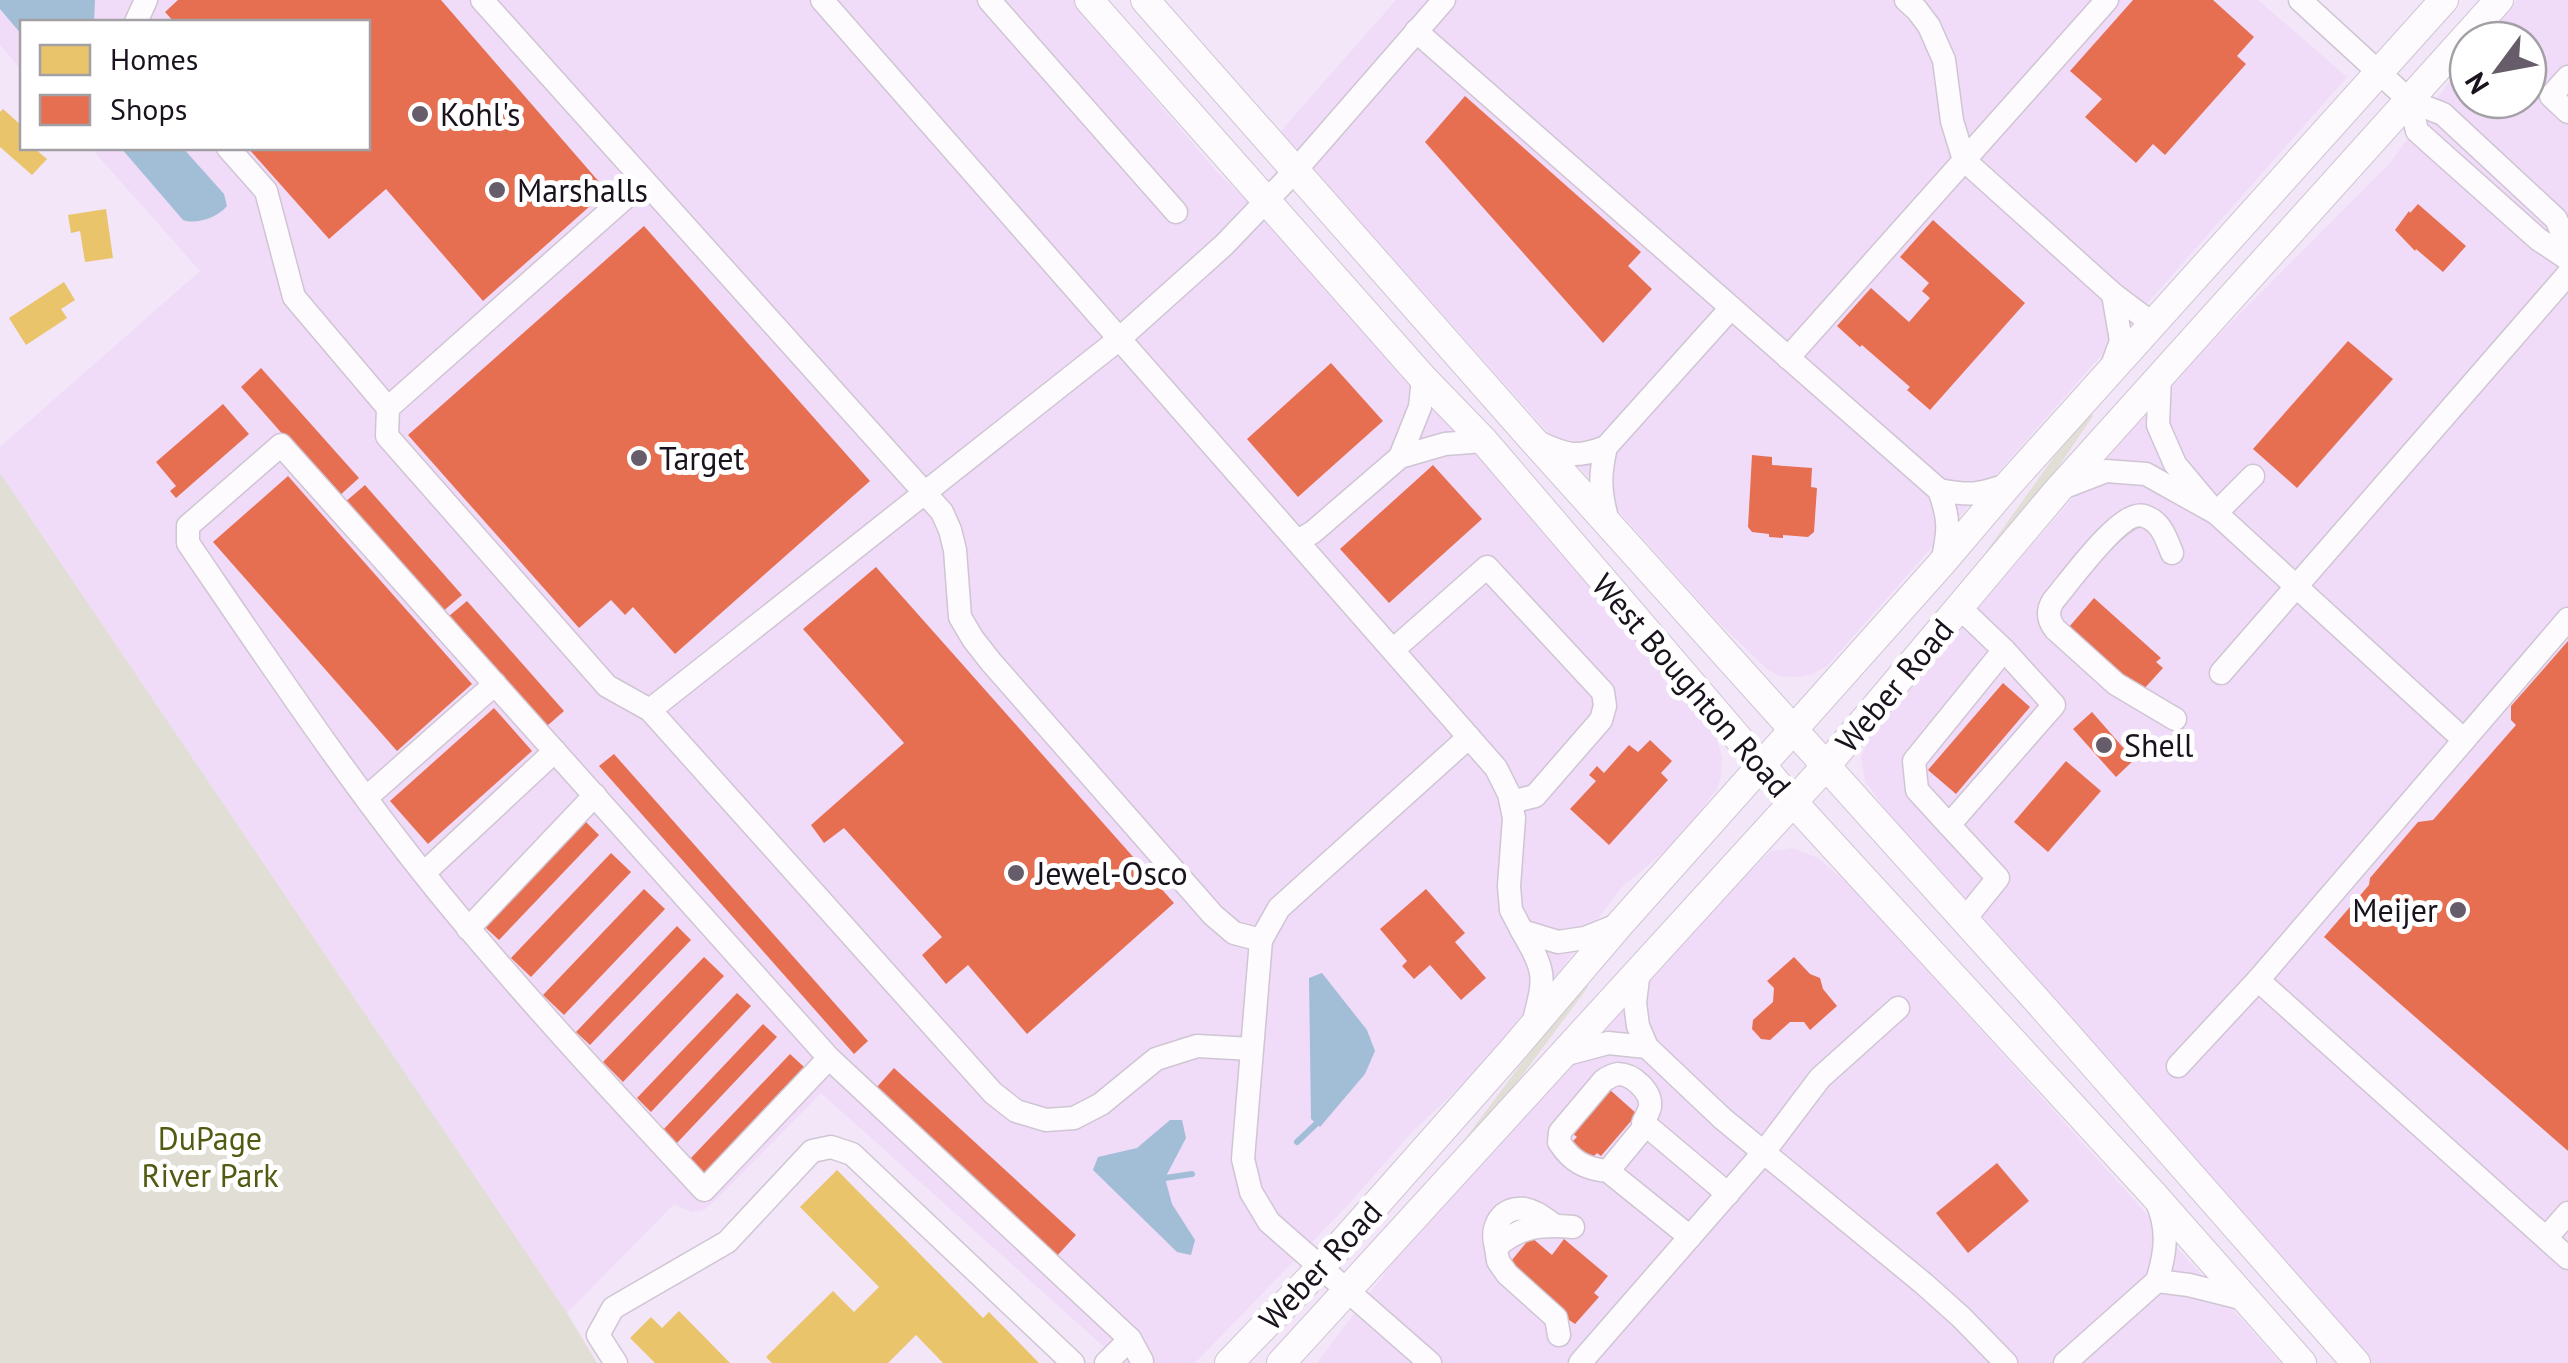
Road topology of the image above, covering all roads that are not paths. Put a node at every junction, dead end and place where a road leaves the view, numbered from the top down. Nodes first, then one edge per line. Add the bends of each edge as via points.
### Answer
1 (482, 0) edge
2 (822, 0) edge
3 (988, 0) edge
4 (1090, 0) edge
5 (1145, 0) edge
6 (1444, 0) edge
7 (1906, 0) edge
8 (2107, 0) edge
9 (2300, 0) edge
10 (2444, 0) edge
11 (2499, 0) edge
12 (1416, 31) junction
13 (2380, 73) junction
14 (2568, 77) edge
15 (2410, 102) junction
16 (2568, 112) edge
17 (230, 150) edge
18 (1964, 160) junction
19 (1295, 171) junction
20 (644, 181) junction
21 (1267, 200) junction
22 (1176, 212) dead end
23 (2568, 247) edge
24 (2568, 260) edge
25 (2568, 274) edge
26 (2113, 294) junction
27 (1730, 308) junction
28 (2153, 324) junction
29 (1118, 340) junction
30 (1788, 358) junction
31 (2109, 372) junction
32 (2160, 376) junction
33 (1424, 378) junction
34 (388, 408) junction
35 (1532, 440) junction
36 (1484, 441) junction
37 (1606, 447) junction
38 (2095, 448) junction
39 (1400, 456) junction
40 (2253, 476) dead end
41 (2009, 484) junction
42 (1939, 490) junction
43 (2058, 490) junction
44 (926, 494) junction
45 (2216, 513) junction
46 (1608, 522) junction
47 (1298, 541) junction
48 (2172, 553) dead end
49 (1941, 564) junction
50 (2296, 586) junction
51 (1959, 607) junction
52 (2568, 619) edge
53 (1393, 650) junction
54 (2004, 650) junction
55 (2220, 673) dead end
56 (495, 684) junction
57 (650, 710) junction
58 (2175, 719) dead end
59 (1793, 730) junction
60 (1469, 737) junction
61 (2464, 740) junction
62 (555, 750) junction
63 (1762, 766) junction
64 (1824, 767) junction
65 (595, 795) junction
66 (366, 798) junction
67 (1792, 801) junction
68 (1510, 802) junction
69 (1949, 825) junction
70 (424, 873) junction
71 (1964, 920) junction
72 (1620, 924) junction
73 (468, 929) junction
74 (1522, 931) junction
75 (1261, 940) junction
76 (1639, 970) junction
77 (2258, 980) junction
78 (1898, 1008) dead end
79 (1533, 1026) junction
80 (1647, 1047) junction
81 (1252, 1049) junction
82 (1562, 1055) junction
83 (829, 1058) junction
84 (2178, 1066) dead end
85 (1646, 1125) junction
86 (1764, 1152) junction
87 (1608, 1170) junction
88 (2152, 1192) junction
89 (1728, 1194) junction
90 (2568, 1214) edge
91 (1563, 1226) dead end
92 (1690, 1238) junction
93 (2546, 1238) junction
94 (2568, 1258) edge
95 (1320, 1268) junction
96 (2157, 1281) junction
97 (1347, 1292) junction
98 (2245, 1298) junction
99 (1559, 1336) dead end
100 (1130, 1338) junction
101 (1227, 1361) edge
102 (1144, 1362) edge
103 (616, 1363) edge
104 (1073, 1363) edge
105 (1106, 1363) edge
106 (1280, 1363) edge
107 (1430, 1363) edge
108 (1580, 1363) edge
109 (2006, 1363) edge
110 (2065, 1363) edge
111 (2302, 1363) edge
112 (2356, 1363) edge

1 - 20 street
2 - 29 street
3 - 22 street
4 - 21 main road, West Boughton Road
5 - 19 main road, West Boughton Road
6 - 12 street
7 - 18 street via 1929,26 1944,60
8 - 18 street
9 - 13 street
10 - 13 main road, Weber Road
11 - 15 main road, Weber Road
12 - 19 street
12 - 27 street
13 - 15 street
13 - 28 main road, Weber Road
14 - 16 street via 2551,96
15 - 23 street via 2439,111 2556,219
15 - 24 street via 2417,132
15 - 32 main road, Weber Road
17 - 34 street via 266,191 294,297
18 - 26 street
18 - 30 street
19 - 21 street
19 - 35 main road, West Boughton Road
20 - 34 street
20 - 44 street
21 - 29 street
21 - 33 main road, West Boughton Road
25 - 50 street
26 - 28 street
26 - 31 street via 2121,341
27 - 30 street
27 - 37 street
28 - 31 main road, Weber Road
28 - 38 main road via 2160,338 2156,351 2095,428
29 - 44 street
29 - 47 street
30 - 42 street
31 - 41 main road, Weber Road
32 - 38 main road, Weber Road
32 - 45 street via 2158,426 2176,464
33 - 36 main road, West Boughton Road
33 - 39 street
34 - 57 street via 387,436 607,686
35 - 37 street via 1566,455
35 - 46 main road, West Boughton Road
36 - 39 street
36 - 63 main road, West Boughton Road
37 - 46 street via 1600,492
38 - 43 main road, Weber Road
39 - 47 street
40 - 45 street
41 - 42 street via 1967,496
41 - 49 main road, Weber Road
42 - 49 street via 1949,533
43 - 45 street via 2106,470 2146,474
43 - 51 main road, Weber Road
44 - 57 street
44 - 75 street via 950,530 960,617 973,639 1213,915 1234,933
45 - 50 street
46 - 59 main road, West Boughton Road
47 - 53 street
48 - 58 street via 2161,526 2134,515 2114,529 2048,612 2055,629 2116,684
49 - 59 main road, Weber Road
50 - 55 street
50 - 61 street
51 - 54 street
51 - 64 main road, Weber Road
52 - 61 street
53 - 60 street
53 - 68 street via 1487,567 1603,692 1601,720 1536,796
54 - 69 street via 1914,761 1916,790
54 - 69 street via 2054,704
56 - 62 street
56 - 66 street
56 - 66 street via 281,444 188,526 188,543
57 - 81 street via 1016,1112 1074,1118 1156,1059 1197,1046
59 - 63 main road, Weber Road
59 - 64 main road, West Boughton Road
60 - 68 street via 1496,768
60 - 75 street via 1279,908
61 - 77 street
62 - 65 street
62 - 70 street
63 - 67 main road, West Boughton Road
63 - 72 main road, Weber Road
64 - 67 main road, Weber Road
64 - 71 main road, West Boughton Road
65 - 73 street
65 - 83 street
66 - 70 street
67 - 76 main road, Weber Road
67 - 88 main road, West Boughton Road
68 - 74 street via 1508,886
69 - 71 street via 1998,878
70 - 73 street
71 - 112 main road, West Boughton Road
72 - 74 street via 1558,942
72 - 79 main road, Weber Road
73 - 83 street via 704,1190
74 - 79 street via 1541,964
75 - 81 street
76 - 80 street via 1635,1003
76 - 82 main road, Weber Road
77 - 84 street
77 - 93 street
78 - 86 street via 1820,1078
79 - 95 main road, Weber Road
80 - 82 street via 1608,1043
80 - 86 street
81 - 95 street via 1242,1160 1250,1192 1269,1222
82 - 97 main road, Weber Road
83 - 100 street
85 - 87 street
85 - 87 street via 1648,1095 1628,1076 1603,1081 1560,1132 1559,1142 1584,1168
85 - 89 street
86 - 89 street
86 - 109 street via 1882,1247
87 - 92 street
88 - 96 street via 2164,1220 2166,1252
88 - 98 main road, West Boughton Road
89 - 92 street
90 - 93 street
91 - 99 street via 1527,1228 1496,1247 1507,1274 1556,1318
92 - 108 street
93 - 94 street
95 - 97 street
95 - 101 main road, Weber Road
96 - 98 street
96 - 110 street
97 - 106 main road, Weber Road
97 - 107 street
98 - 111 main road, West Boughton Road
100 - 102 street
100 - 105 street
103 - 104 street via 598,1334 613,1308 727,1242 812,1151 831,1146 852,1154

